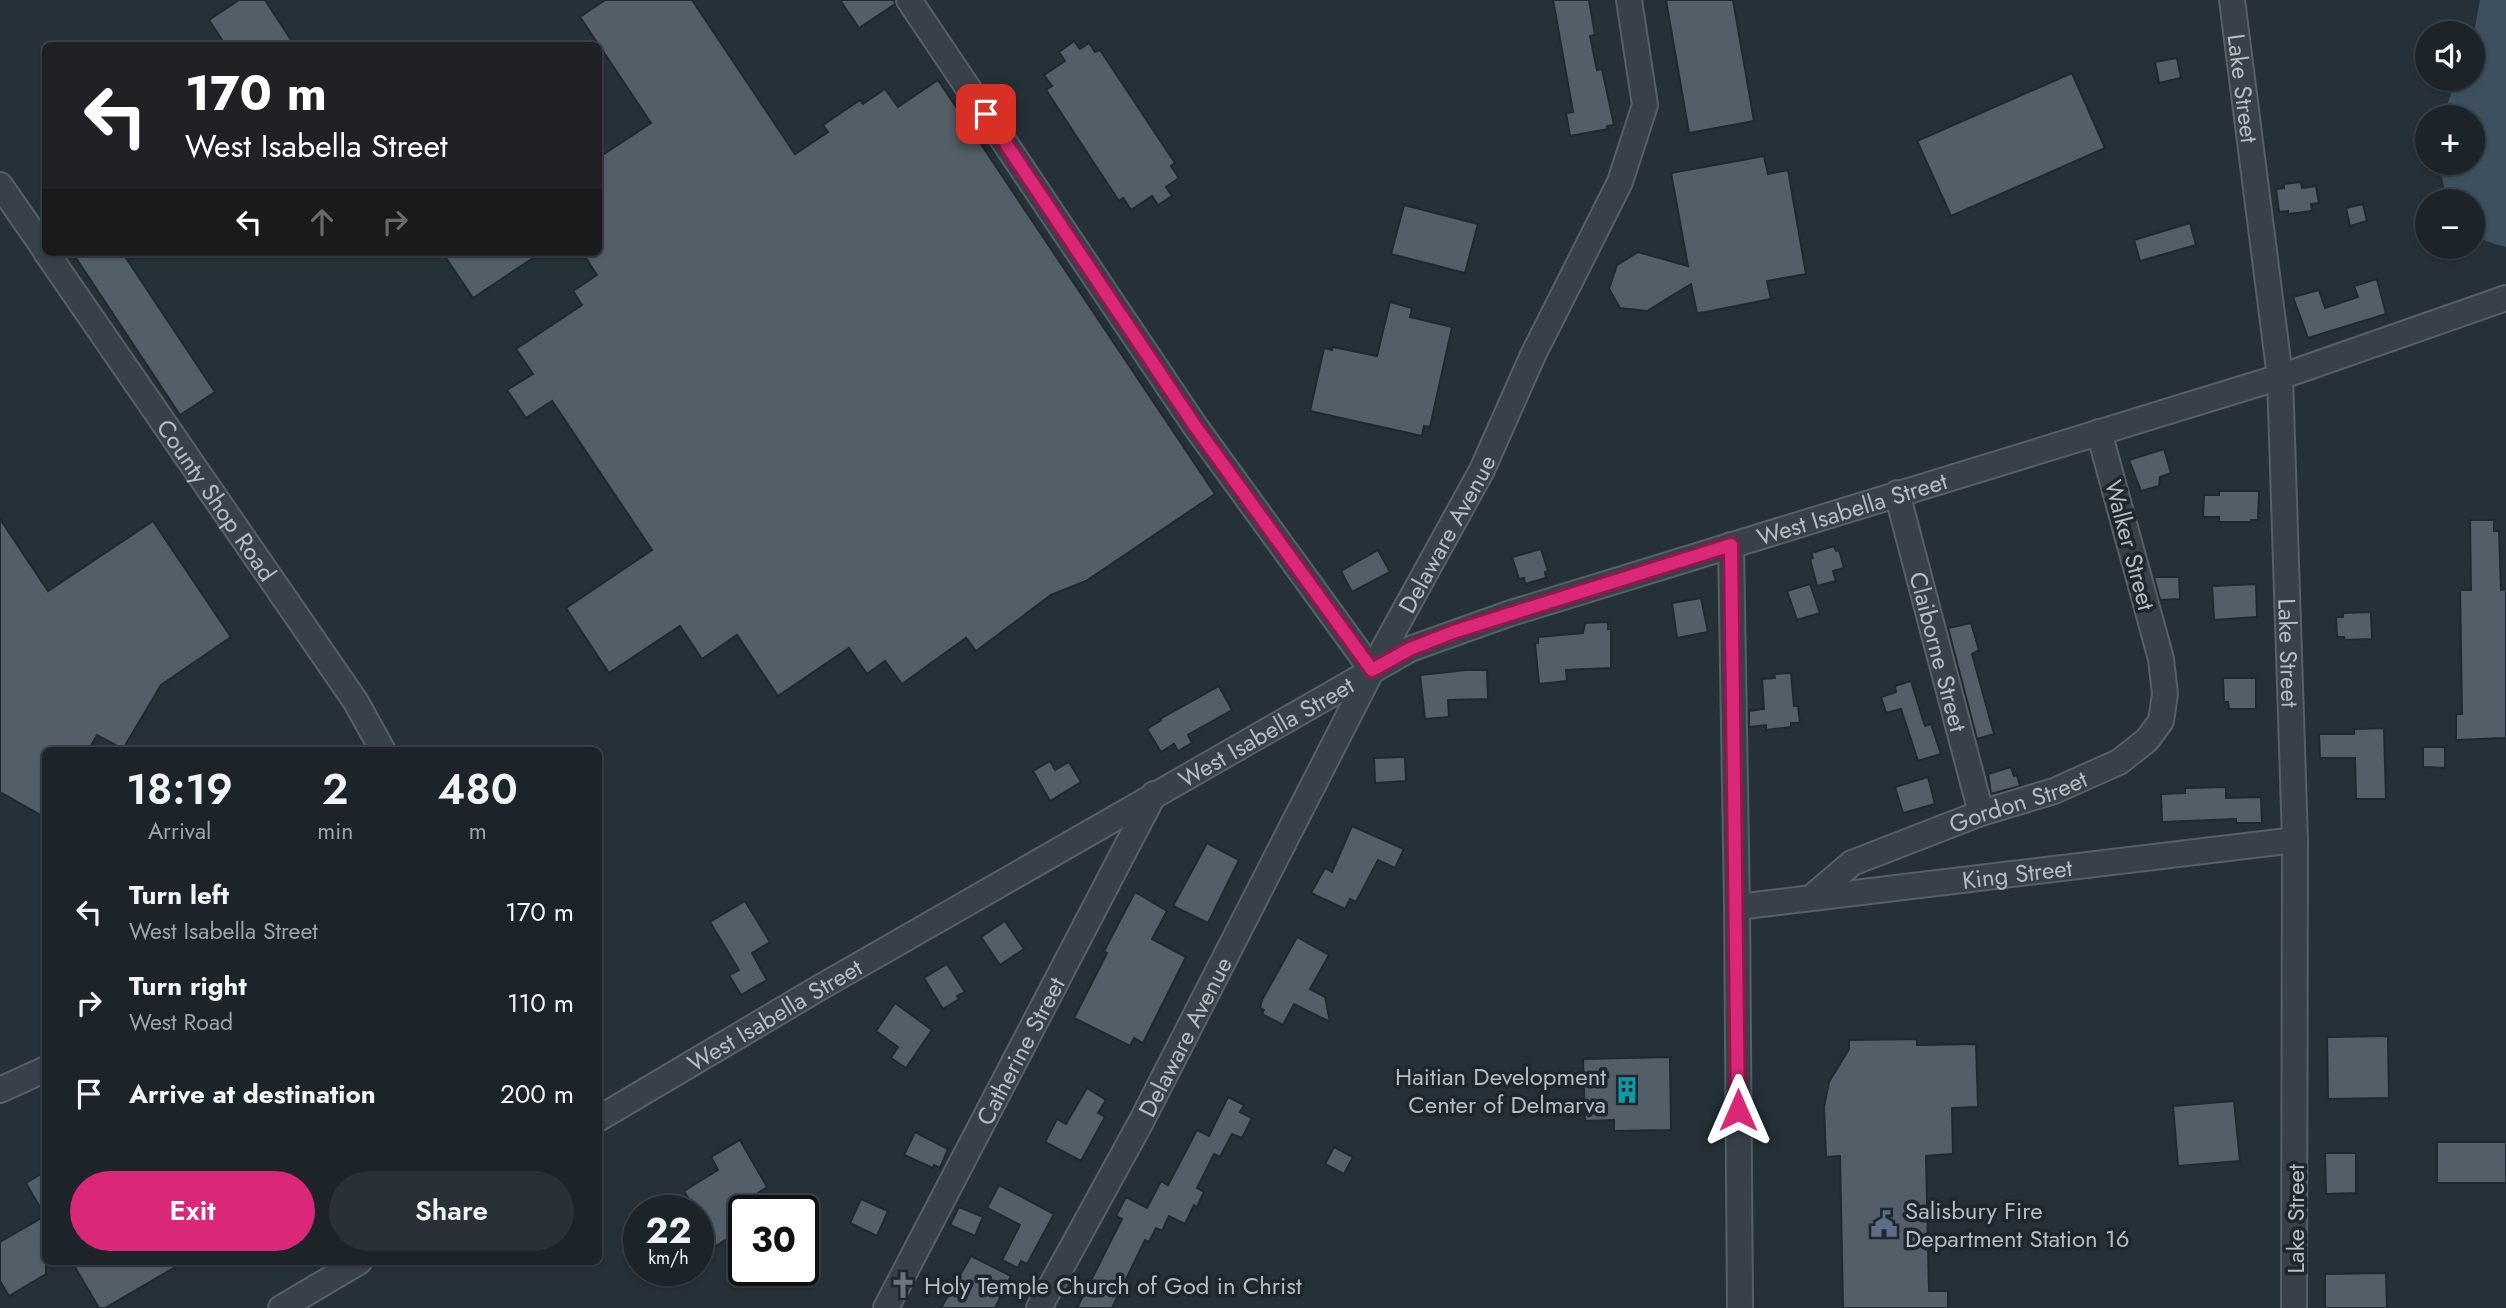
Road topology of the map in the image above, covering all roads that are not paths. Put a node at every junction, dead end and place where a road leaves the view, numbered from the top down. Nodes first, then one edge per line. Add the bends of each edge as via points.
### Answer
1 (909, 0) edge
2 (1629, 0) edge
3 (2232, 0) edge
4 (0, 185) edge
5 (42, 245) edge
6 (49, 256) edge
7 (2506, 298) edge
8 (2280, 377) junction
9 (2099, 432) junction
10 (1897, 493) junction
11 (1731, 545) junction
12 (2161, 659) joint
13 (1372, 670) junction
14 (381, 747) edge
15 (1154, 794) junction
16 (1981, 813) junction
17 (2295, 840) junction
18 (1811, 898) junction
19 (1737, 907) junction
20 (42, 1071) edge
21 (0, 1090) edge
22 (602, 1117) edge
23 (354, 1265) edge
24 (281, 1308) edge
25 (886, 1308) edge
26 (1040, 1308) edge
27 (1740, 1308) edge
28 (2294, 1308) edge

1 - 13 street via 1195,426
2 - 13 street, Delaware Avenue via 1645,105 1620,182 1533,355 1482,470
3 - 8 street, Lake Street
4 - 5 street, County Shop Road
6 - 14 street, County Shop Road via 356,702
7 - 8 street, West Isabella Street
8 - 9 street, West Isabella Street
8 - 17 street, Lake Street
9 - 10 street, West Isabella Street
9 - 12 street, Walker Street
10 - 11 street, West Isabella Street
10 - 16 street, Claiborne Street
11 - 13 street, West Isabella Street via 1456,631
11 - 19 street
12 - 16 street, Gordon Street via 2165,702 2161,721 2147,740 2119,762 2064,787
13 - 15 street, West Isabella Street
13 - 26 street, Delaware Avenue via 1141,1122
15 - 22 street, West Isabella Street
15 - 25 street, Catherine Street
16 - 18 street, Gordon Street via 1852,863
17 - 18 street, King Street
17 - 28 street, Lake Street
18 - 19 street, King Street
19 - 27 street
20 - 21 street
23 - 24 street

